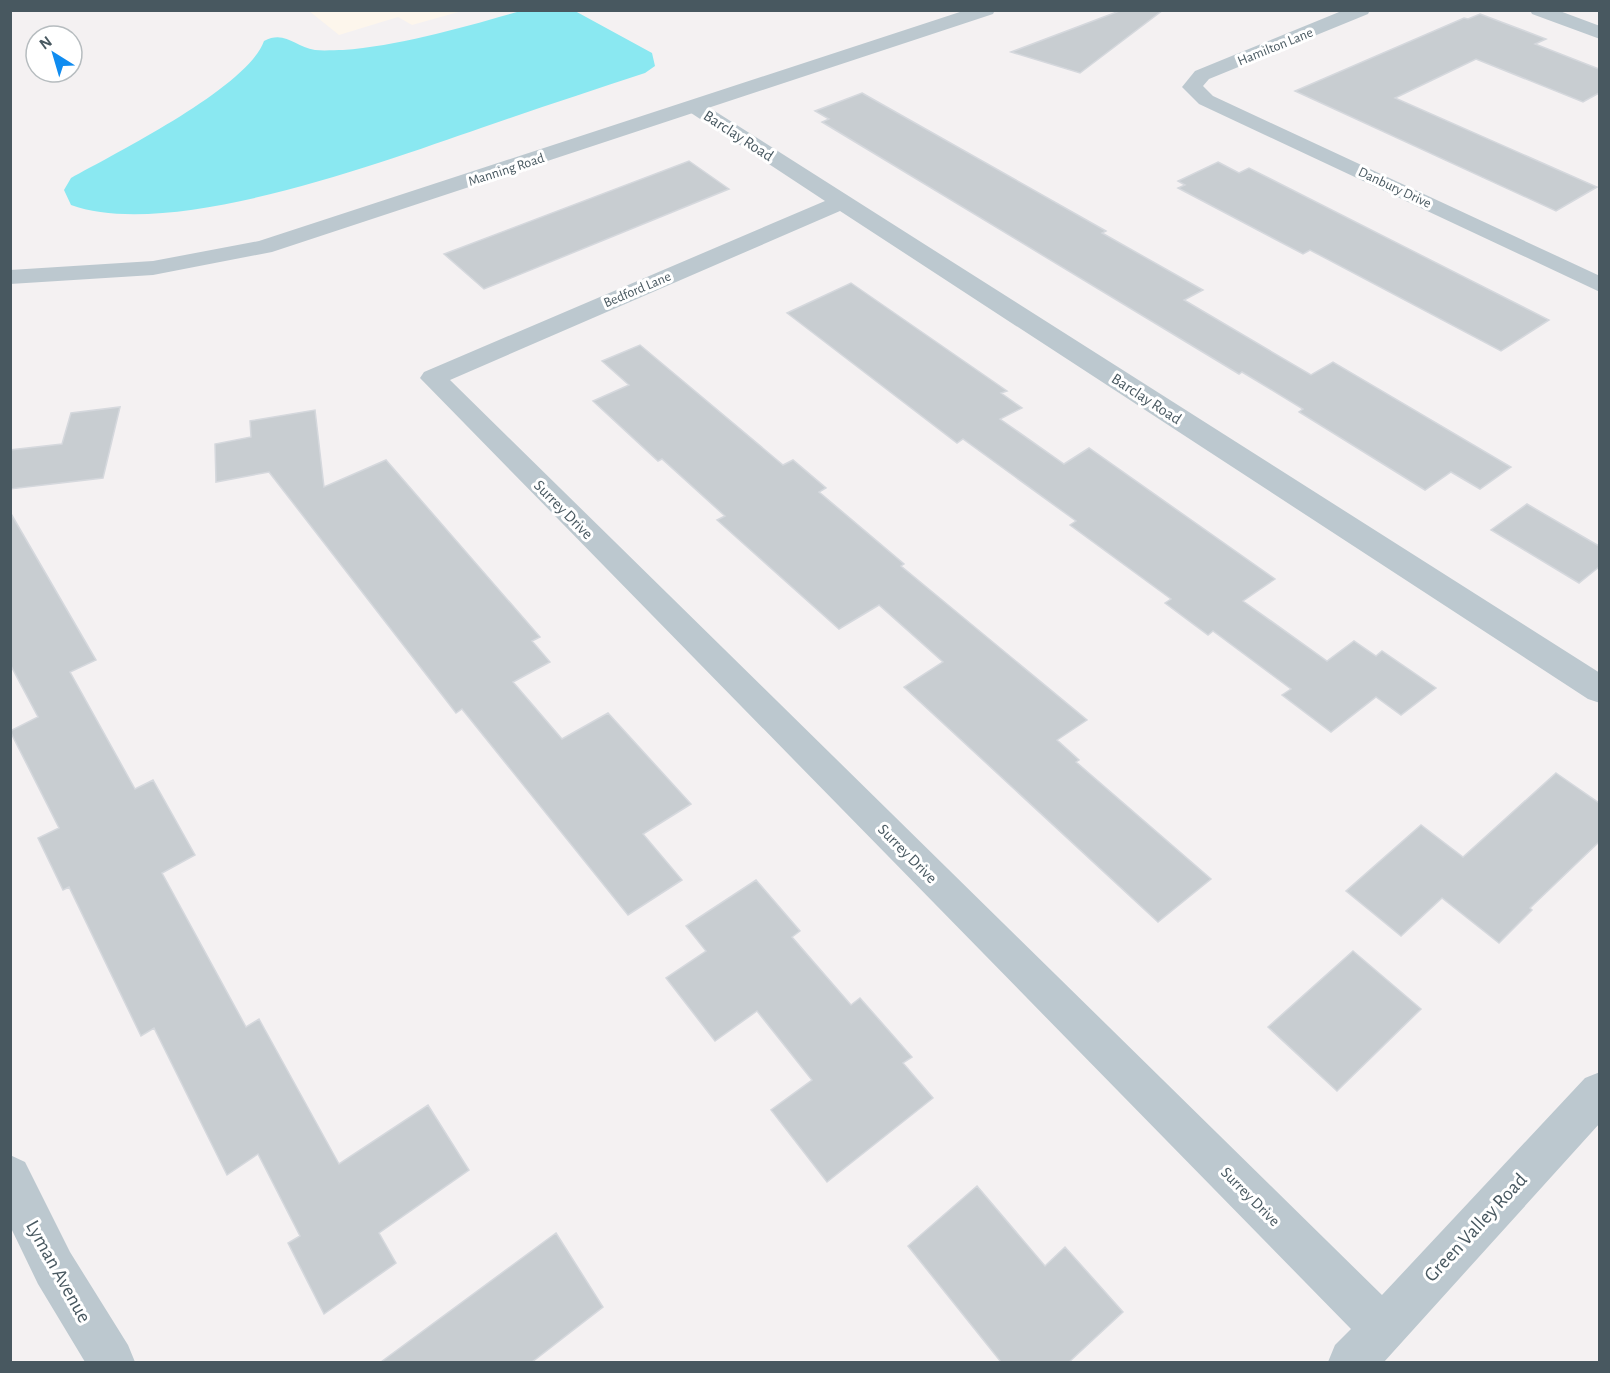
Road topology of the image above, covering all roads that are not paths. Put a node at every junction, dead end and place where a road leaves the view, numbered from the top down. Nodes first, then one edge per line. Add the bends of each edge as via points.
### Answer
1 (986, 10) edge
2 (1361, 10) edge
3 (1539, 10) edge
4 (1599, 33) edge
5 (1192, 87) joint
6 (695, 107) junction
7 (843, 201) junction
8 (12, 278) edge
9 (1599, 285) edge
10 (433, 378) joint
11 (1599, 690) edge
12 (1599, 1092) edge
13 (10, 1177) edge
14 (1383, 1328) junction
15 (111, 1362) edge
16 (1352, 1362) edge

1 - 6 street, Manning Road
2 - 5 street, Hamilton Lane via 1202,75
3 - 4 street
5 - 9 street, Danbury Drive via 1206,100
6 - 7 street, Barclay Road
6 - 8 street, Manning Road via 264,247 153,268
7 - 10 street, Bedford Lane
7 - 11 street, Barclay Road
10 - 14 street, Surrey Drive
12 - 14 street, Green Valley Road
13 - 15 street, Lyman Avenue via 54,1268
14 - 16 street, Green Valley Road

